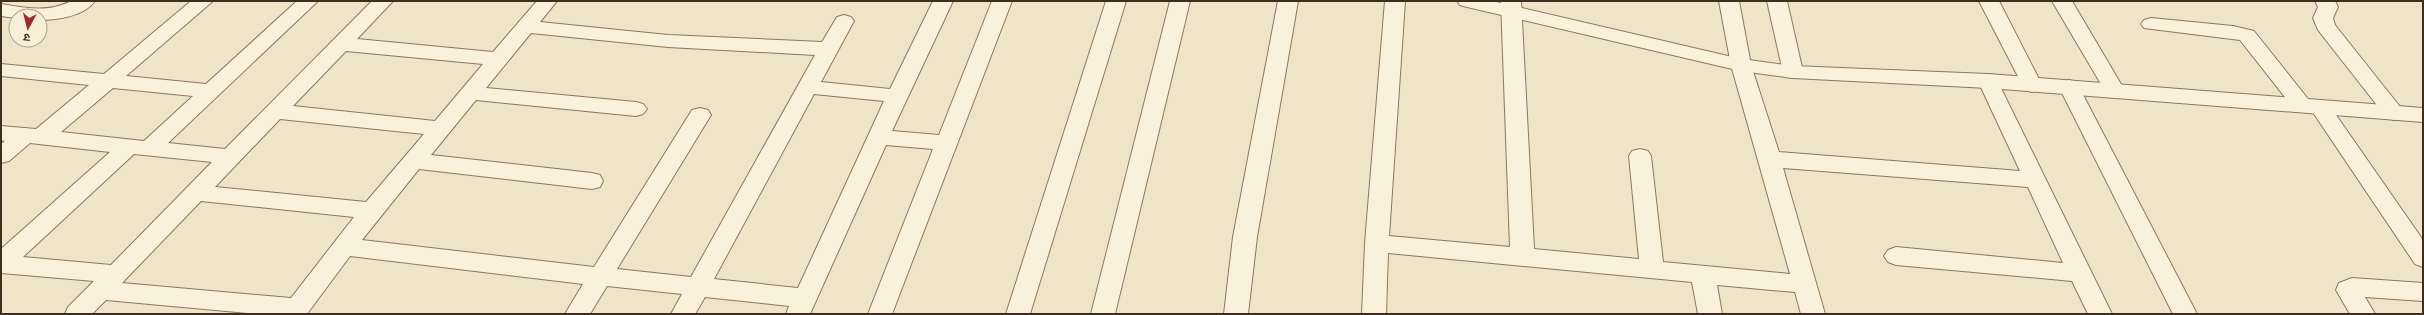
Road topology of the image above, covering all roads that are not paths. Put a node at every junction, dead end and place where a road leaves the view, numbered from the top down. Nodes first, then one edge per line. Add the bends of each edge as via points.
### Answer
1 (21, 1) edge
2 (85, 1) edge
3 (203, 1) edge
4 (308, 1) edge
5 (383, 1) edge
6 (547, 1) edge
7 (939, 1) edge
8 (1002, 1) edge
9 (1116, 1) edge
10 (1180, 1) edge
11 (1288, 1) edge
12 (1395, 1) edge
13 (1467, 1) edge
14 (1729, 1) edge
15 (1777, 1) edge
16 (1989, 1) edge
17 (2062, 1) edge
18 (2325, 1) edge
19 (1511, 6) edge
20 (3, 11) edge
21 (844, 21) dead end
22 (2151, 24) dead end
23 (526, 26) junction
24 (341, 44) junction
25 (829, 49) junction
26 (498, 59) junction
27 (1741, 65) junction
28 (1793, 72) junction
29 (4, 73) edge
30 (110, 81) junction
31 (1988, 81) junction
32 (2032, 85) junction
33 (808, 87) junction
34 (2069, 87) junction
35 (211, 91) junction
36 (2116, 91) junction
37 (469, 94) junction
38 (897, 96) junction
39 (2311, 106) junction
40 (636, 109) dead end
41 (275, 112) junction
42 (2394, 113) junction
43 (700, 115) dead end
44 (2423, 115) edge
45 (440, 129) junction
46 (1, 133) edge
47 (33, 136) junction
48 (878, 137) junction
49 (946, 143) junction
50 (139, 147) junction
51 (1, 156) edge
52 (1640, 156) dead end
53 (231, 157) junction
54 (1770, 159) junction
55 (414, 161) junction
56 (2035, 180) junction
57 (592, 181) dead end
58 (196, 193) junction
59 (372, 211) junction
60 (1377, 243) junction
61 (346, 247) junction
62 (1522, 256) junction
63 (1896, 256) dead end
64 (2422, 256) edge
65 (1, 264) edge
66 (1652, 270) junction
67 (2079, 273) junction
68 (1703, 275) junction
69 (600, 276) junction
70 (109, 282) junction
71 (1804, 284) junction
72 (698, 287) junction
73 (2423, 292) edge
74 (802, 306) edge
75 (295, 311) edge
76 (78, 314) edge
77 (577, 314) edge
78 (684, 314) edge
79 (880, 314) edge
80 (1018, 314) edge
81 (1103, 314) edge
82 (1236, 314) edge
83 (1374, 314) edge
84 (1710, 314) edge
85 (1813, 314) edge
86 (2100, 314) edge
87 (2185, 314) edge
88 (2363, 314) edge

1 - 20 street
2 - 20 street via 54,15
3 - 30 street
4 - 35 street
5 - 24 street
6 - 23 street
7 - 38 street
8 - 49 street
9 - 80 street
10 - 81 street
11 - 82 street via 1245,237
12 - 60 street
13 - 19 street
14 - 27 street
15 - 28 street
16 - 32 street
17 - 36 street
18 - 42 street via 2328,7 2322,18 2325,26
19 - 27 street
19 - 62 street
21 - 25 street
22 - 39 street via 2247,35
23 - 25 street via 668,41
23 - 26 street
24 - 26 street
24 - 41 street
25 - 33 street
26 - 37 street
27 - 28 street
27 - 54 street
28 - 31 street
29 - 30 street
30 - 35 street
30 - 47 street
31 - 32 street
31 - 56 street
32 - 34 street
33 - 38 street
33 - 72 street
34 - 36 street
34 - 87 street
35 - 50 street
36 - 39 street
37 - 40 street
37 - 45 street
38 - 48 street
39 - 42 street
39 - 64 street
41 - 45 street
41 - 53 street
42 - 44 street
43 - 69 street
45 - 55 street
46 - 47 street
47 - 50 street
47 - 51 street
48 - 49 street
48 - 74 street
49 - 79 street
50 - 53 street
50 - 65 street
52 - 66 street
53 - 58 street
54 - 56 street
54 - 71 street
55 - 57 street
55 - 59 street
56 - 67 street
58 - 59 street
58 - 70 street
59 - 61 street
60 - 62 street
60 - 83 street
61 - 69 street
61 - 75 street
62 - 66 street
63 - 67 street
65 - 70 street
66 - 68 street
67 - 86 street
68 - 71 street
68 - 84 street
69 - 72 street
69 - 77 street
70 - 75 street
70 - 76 street
71 - 85 street
72 - 74 street
72 - 78 street
73 - 88 street via 2352,287 2348,290 2350,295

